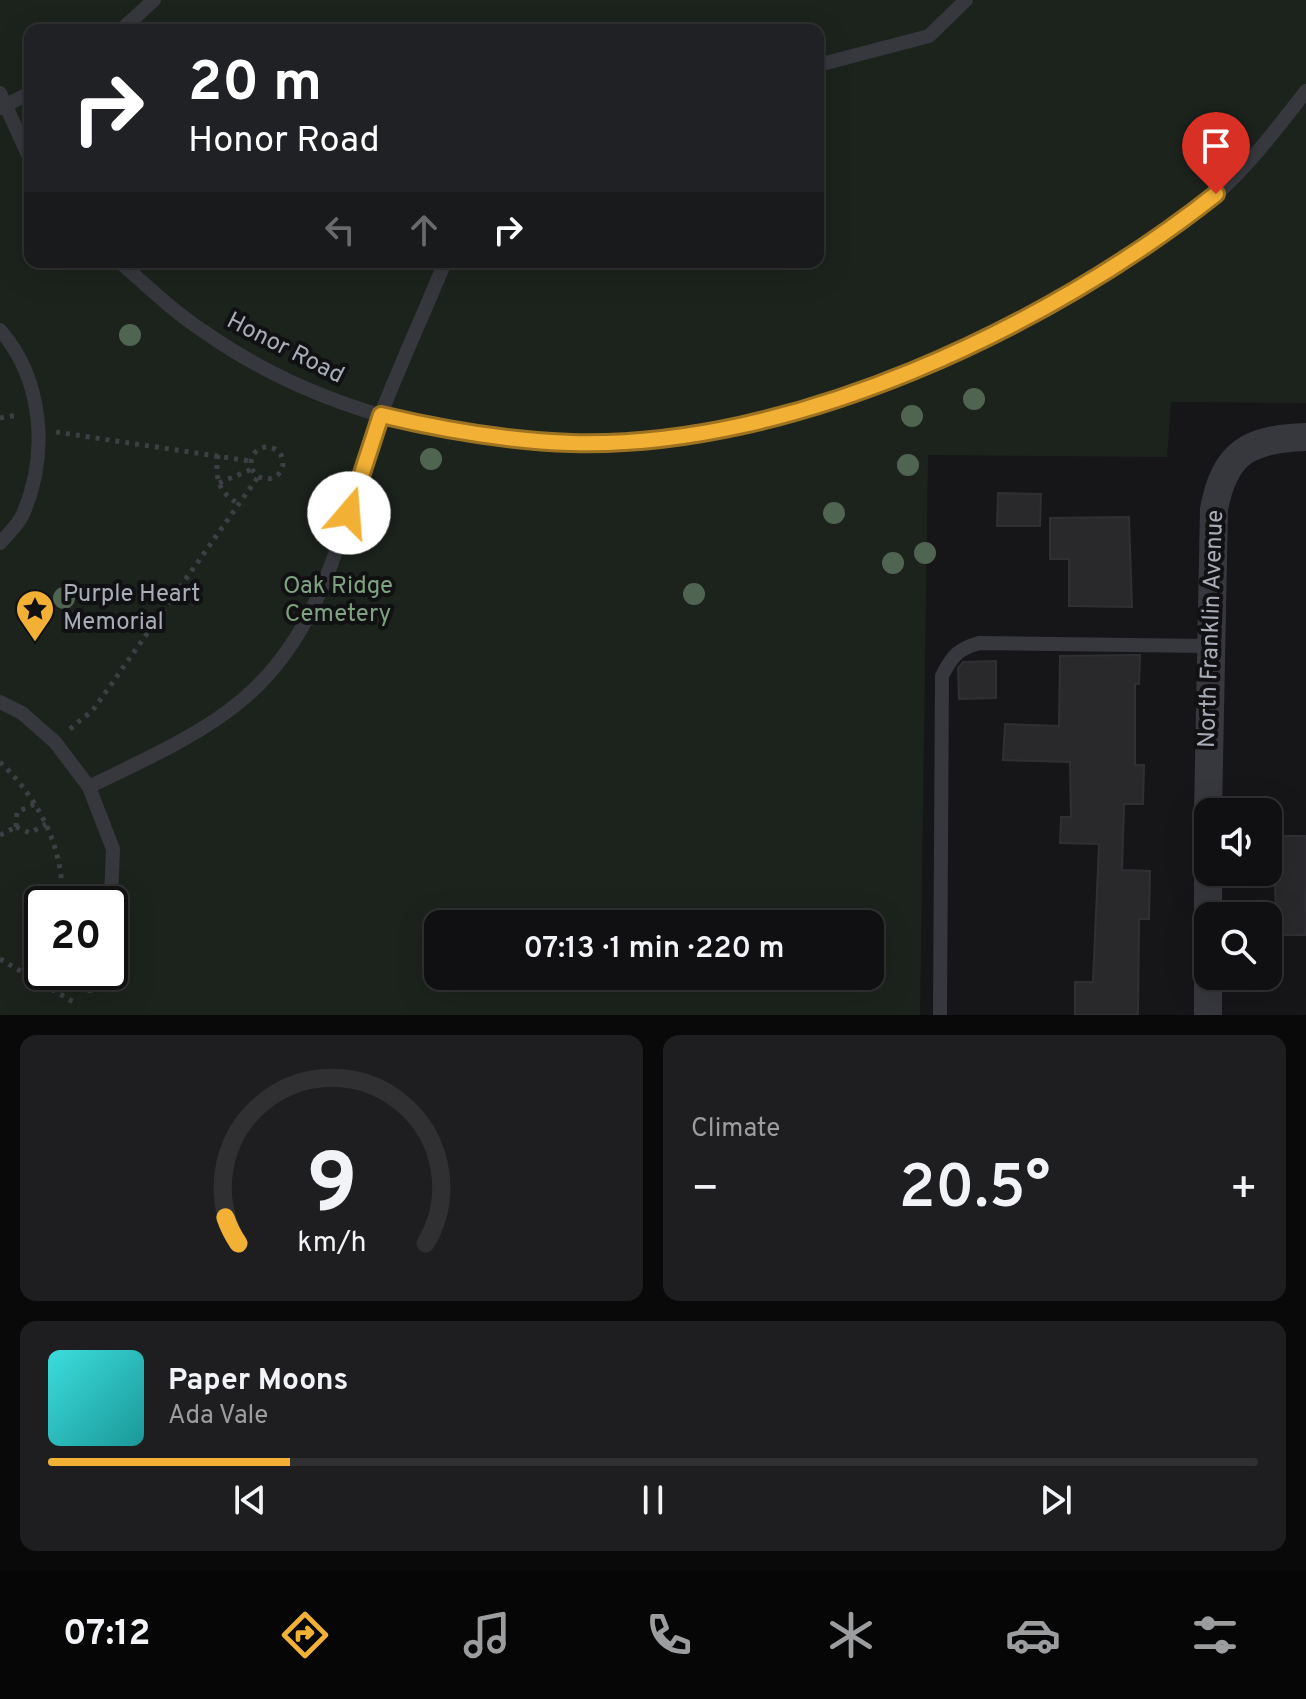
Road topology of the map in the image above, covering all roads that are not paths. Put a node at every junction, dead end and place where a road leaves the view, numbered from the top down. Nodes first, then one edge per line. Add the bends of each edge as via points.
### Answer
1 (154, 0) edge
2 (966, 0) edge
3 (128, 24) edge
4 (824, 63) edge
5 (1306, 91) edge
6 (24, 95) edge
7 (2, 102) edge
8 (24, 147) edge
9 (127, 268) edge
10 (442, 268) edge
11 (0, 330) edge
12 (381, 415) junction
13 (1306, 437) edge
14 (0, 543) edge
15 (1208, 646) junction
16 (0, 702) edge
17 (89, 787) junction
18 (1208, 798) edge
19 (111, 886) edge
20 (1208, 990) edge
21 (940, 1015) edge
22 (1208, 1015) edge

1 - 3 lane
2 - 4 lane via 929,36
5 - 12 lane, Honor Road via 1216,194 1158,240 1001,330 871,388 743,425 635,441 515,440
6 - 7 lane
7 - 8 lane
9 - 12 lane, Honor Road via 203,332 248,359 304,389
10 - 12 lane
11 - 14 lane via 29,376 39,430 35,477 23,516
12 - 17 lane via 328,572 308,620 278,664 243,700 199,730
13 - 15 street, North Franklin Avenue via 1269,438 1239,453 1225,470 1214,509
15 - 18 street, North Franklin Avenue
15 - 21 lane via 979,643 958,649 950,660 942,676
16 - 17 lane via 22,713 55,742
17 - 19 lane via 113,849
20 - 22 street

